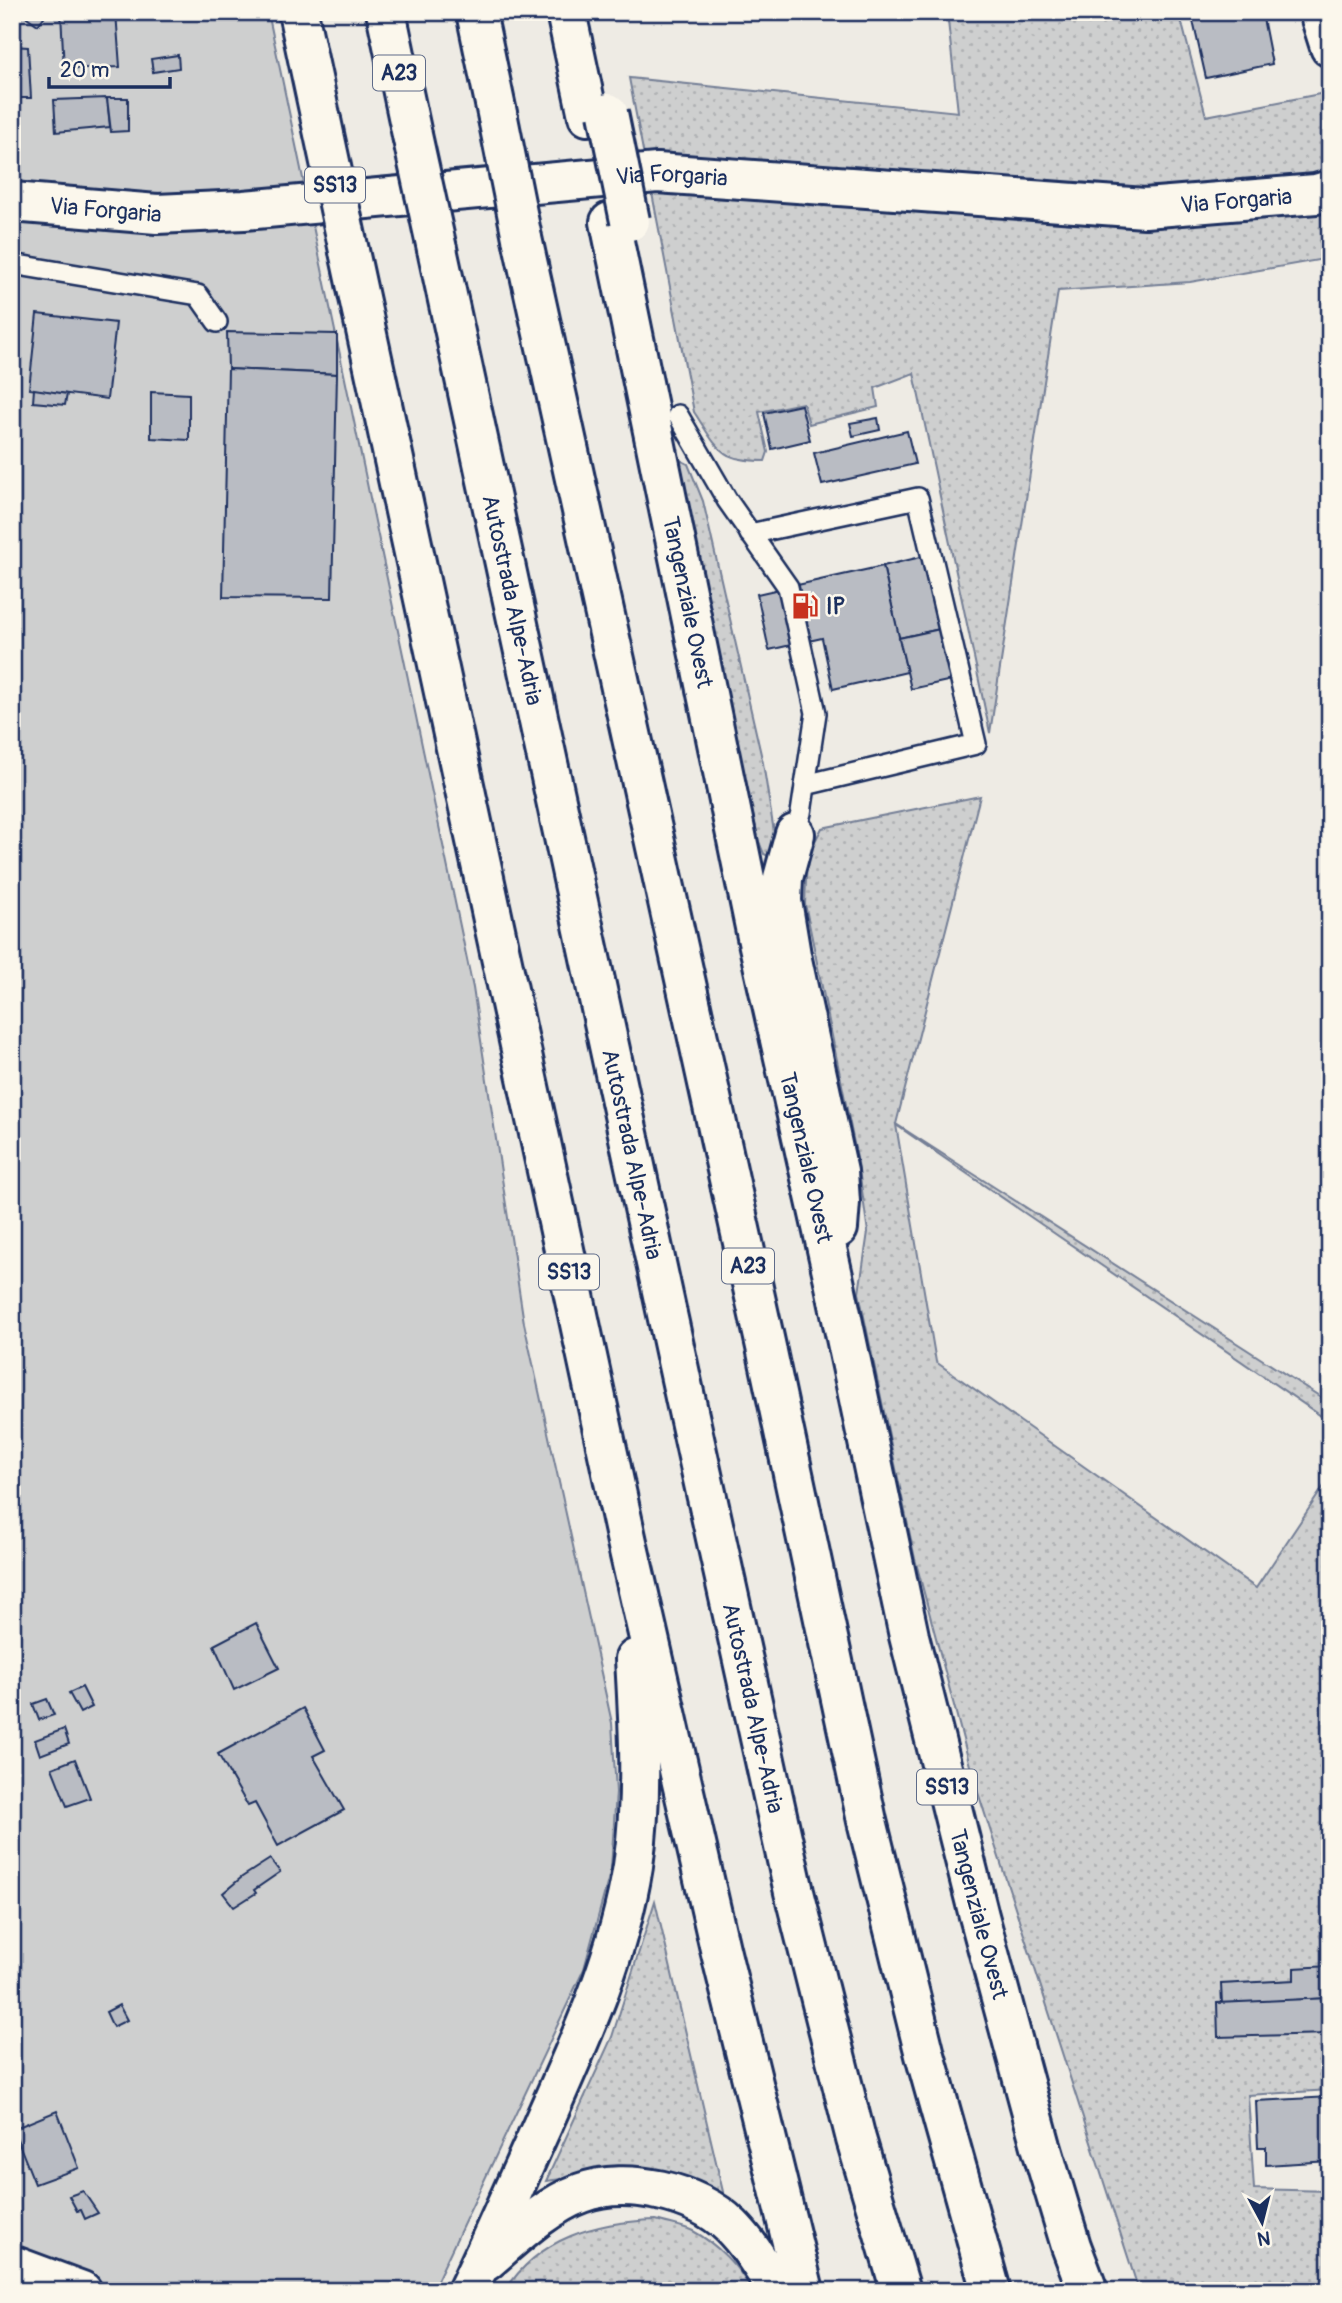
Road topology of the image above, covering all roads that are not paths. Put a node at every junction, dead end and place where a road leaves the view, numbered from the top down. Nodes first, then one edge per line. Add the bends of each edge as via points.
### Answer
1 (298, 12) edge
2 (386, 12) edge
3 (476, 12) edge
4 (566, 12) edge
5 (581, 12) edge
6 (1320, 12) edge
7 (1330, 47) edge
8 (598, 114) junction
9 (1330, 190) edge
10 (12, 202) edge
11 (620, 221) junction
12 (12, 264) edge
13 (217, 322) dead end
14 (678, 415) joint
15 (750, 534) junction
16 (805, 785) junction
17 (795, 834) joint
18 (833, 1276) junction
19 (627, 1542) junction
20 (1071, 2246) junction
21 (12, 2265) edge
22 (472, 2280) edge
23 (82, 2291) edge
24 (778, 2291) edge
25 (804, 2291) edge
26 (901, 2291) edge
27 (991, 2291) edge
28 (1088, 2291) edge
29 (1094, 2291) edge

1 - 19 main road, SS13, bridge
2 - 26 main road, Autostrada Alpe-Adria / A23, bridge via 794,1892 856,2139
3 - 27 main road, A23, bridge via 867,1821 925,2055
4 - 8 main road, Tangenziale Ovest / SS13
5 - 8 main road via 592,42
6 - 7 main road
8 - 11 main road, Tangenziale Ovest / SS13
9 - 10 main road, Via Forgaria via 1145,208 657,173 182,213
11 - 14 main road
11 - 18 main road, Tangenziale Ovest / SS13 via 757,937
12 - 13 lane via 198,295
14 - 15 lane
15 - 16 lane via 788,587 801,643 816,713
15 - 16 lane via 918,498 976,744
16 - 17 lane
17 - 18 main road via 782,901 838,1172 841,1202
18 - 20 main road, Tangenziale Ovest / SS13 via 909,1636 979,1916
19 - 22 main road via 639,1791 624,1910 592,2013
19 - 25 main road, SS13
20 - 28 main road, Tangenziale Ovest / SS13
20 - 29 main road
21 - 23 main road
22 - 24 main road via 528,2225 581,2193 641,2187 698,2202 729,2223 750,2246

